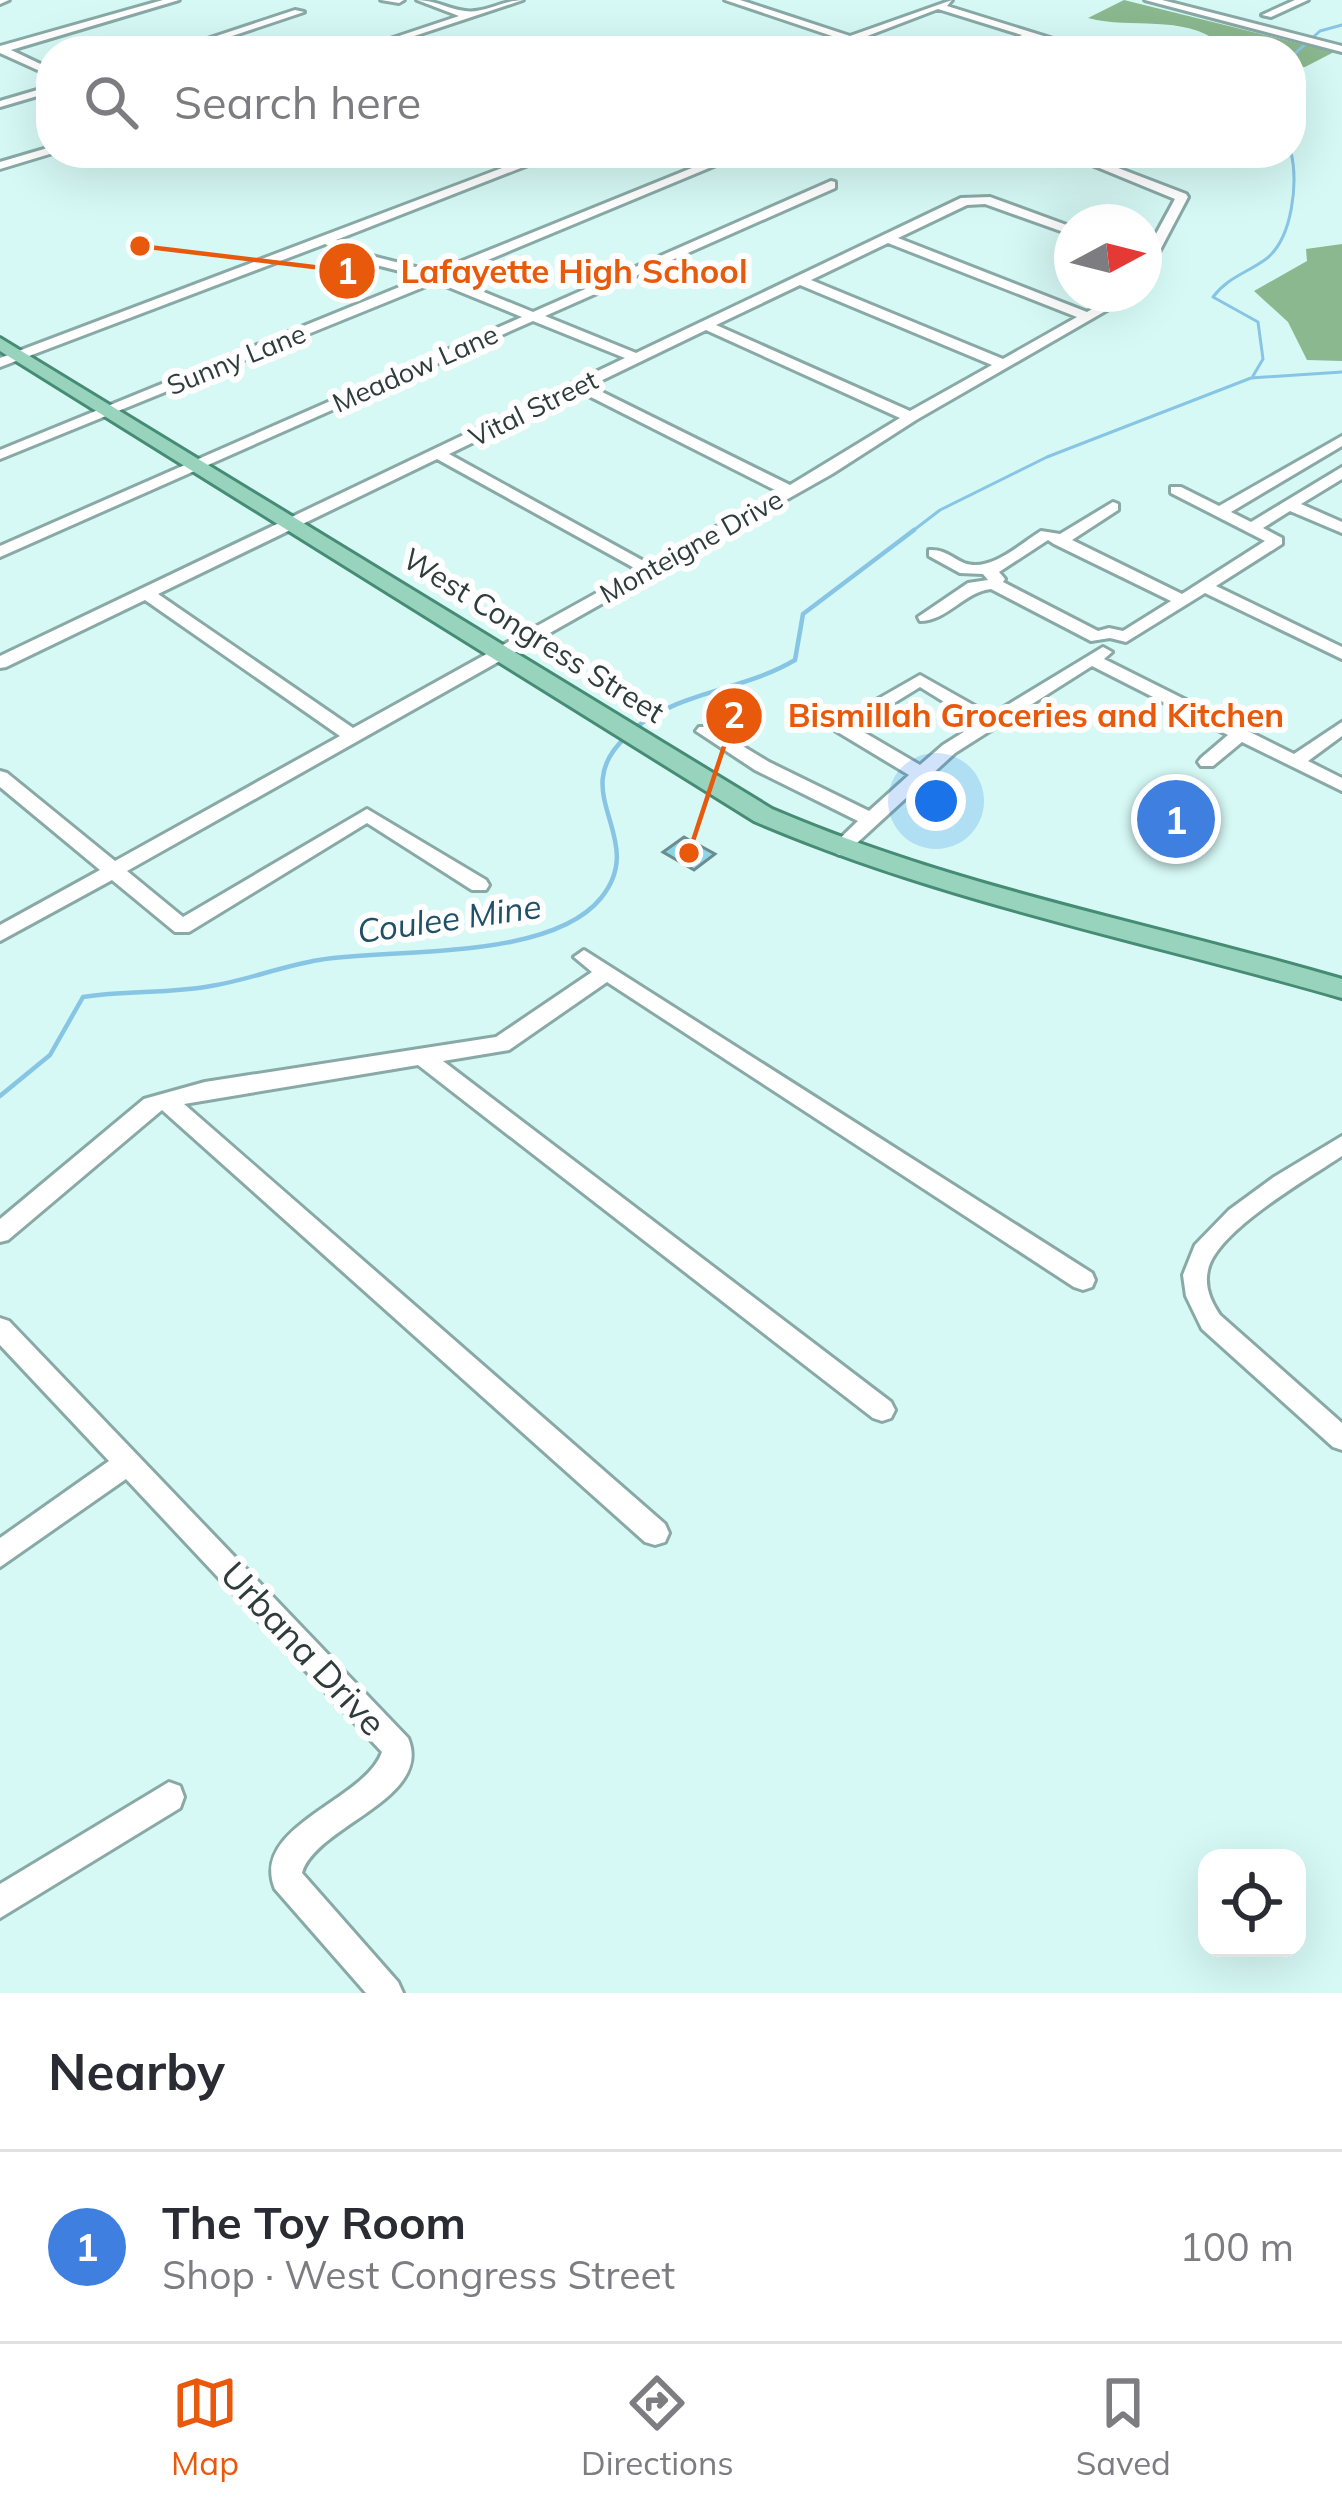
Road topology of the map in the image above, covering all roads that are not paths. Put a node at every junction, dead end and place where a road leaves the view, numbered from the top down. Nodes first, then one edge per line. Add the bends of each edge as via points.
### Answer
1 (174, 0) edge
2 (386, 0) edge
3 (399, 0) edge
4 (422, 0) edge
5 (518, 0) edge
6 (730, 0) edge
7 (953, 0) edge
8 (1303, 0) edge
9 (1161, 1) edge
10 (285, 5) dead end
11 (938, 5) junction
12 (1267, 15) dead end
13 (469, 16) junction
14 (1032, 34) junction
15 (49, 36) edge
16 (223, 36) edge
17 (405, 36) edge
18 (842, 36) edge
19 (859, 36) edge
20 (1027, 36) edge
21 (1038, 36) edge
22 (1288, 36) edge
23 (36, 40) edge
24 (1306, 40) edge
25 (1337, 48) edge
26 (0, 50) edge
27 (36, 66) edge
28 (36, 93) edge
29 (0, 104) edge
30 (36, 155) edge
31 (0, 166) edge
32 (513, 168) edge
33 (703, 168) edge
34 (1108, 168) edge
35 (830, 184) dead end
36 (1054, 225) edge
37 (1162, 230) edge
38 (887, 238) junction
39 (324, 239) junction
40 (436, 277) junction
41 (800, 280) junction
42 (1097, 312) edge
43 (534, 316) junction
44 (1089, 317) junction
45 (706, 325) junction
46 (0, 343) edge
47 (20, 355) junction
48 (637, 358) junction
49 (0, 363) edge
50 (1004, 365) junction
51 (579, 386) junction
52 (111, 409) junction
53 (911, 417) junction
54 (1342, 440) edge
55 (438, 454) junction
56 (0, 455) edge
57 (200, 464) junction
58 (1342, 472) edge
59 (1176, 490) dead end
60 (789, 491) junction
61 (1290, 505) junction
62 (1113, 507) dead end
63 (1220, 512) junction
64 (296, 522) junction
65 (1252, 528) junction
66 (1342, 528) edge
67 (1060, 541) junction
68 (0, 552) edge
69 (935, 553) dead end
70 (650, 570) junction
71 (981, 577) junction
72 (1205, 587) junction
73 (146, 593) junction
74 (1183, 601) junction
75 (926, 616) dead end
76 (1097, 649) junction
77 (1342, 654) edge
78 (499, 655) junction
79 (0, 663) edge
80 (990, 722) junction
81 (1342, 727) edge
82 (705, 731) dead end
83 (1241, 734) junction
84 (354, 737) junction
85 (1295, 761) junction
86 (1207, 762) dead end
87 (921, 774) junction
88 (0, 777) edge
89 (1342, 785) edge
90 (871, 820) junction
91 (838, 849) junction
92 (113, 871) junction
93 (479, 886) dead end
94 (0, 934) edge
95 (584, 957) dead end
96 (607, 972) junction
97 (1342, 989) edge
98 (424, 1058) junction
99 (165, 1100) junction
100 (1342, 1145) edge
101 (0, 1233) edge
102 (1083, 1280) dead end
103 (0, 1328) edge
104 (882, 1409) dead end
105 (1342, 1438) edge
106 (128, 1462) junction
107 (656, 1533) dead end
108 (0, 1554) edge
109 (169, 1797) dead end
110 (0, 1903) edge
111 (387, 1993) edge

1 - 15 street
2 - 3 street
4 - 13 street
5 - 13 street
6 - 18 street
7 - 11 street
8 - 12 street
9 - 22 street
10 - 16 street via 299,12
11 - 14 street
11 - 19 street
13 - 17 street
14 - 20 street
14 - 21 street
23 - 26 street
24 - 25 street
26 - 27 street
28 - 29 street
30 - 31 street
32 - 39 street
33 - 40 street, Sunny Lane
34 - 37 street via 1182,196
35 - 43 street, Meadow Lane
36 - 38 street, Vital Street via 974,200
38 - 41 street, Vital Street
38 - 44 street
39 - 40 street
39 - 47 street
40 - 43 street
40 - 52 street, Sunny Lane
41 - 45 street, Vital Street
41 - 50 street
42 - 44 street, Monteigne Drive
43 - 48 street
43 - 57 street, Meadow Lane
44 - 50 street, Monteigne Drive
45 - 48 street, Vital Street
45 - 53 street
46 - 47 main road, West Congress Street
47 - 49 street
47 - 52 main road, West Congress Street
48 - 51 street, Vital Street
50 - 53 street, Monteigne Drive
51 - 55 street, Vital Street
51 - 60 street
52 - 56 street, Sunny Lane
52 - 57 main road, West Congress Street
53 - 60 street, Monteigne Drive
54 - 63 street
55 - 64 street, Vital Street
55 - 70 street
57 - 64 main road, West Congress Street
57 - 68 street, Meadow Lane
58 - 61 street
59 - 63 street
60 - 70 street, Monteigne Drive
61 - 65 street
61 - 66 street
62 - 67 street
63 - 65 street
64 - 73 street, Vital Street
64 - 78 main road, West Congress Street
65 - 72 street via 1276,541
67 - 71 street via 1047,534
67 - 74 street
69 - 71 street
70 - 78 street, Monteigne Drive
71 - 75 street
71 - 76 street
72 - 74 street
72 - 77 street
73 - 79 street, Vital Street
73 - 84 street
74 - 76 street via 1126,637 1127,652
76 - 80 street
76 - 83 street
78 - 84 street, Monteigne Drive
78 - 91 main road, West Congress Street via 748,807
80 - 87 street
80 - 87 street via 920,680 842,727
81 - 85 street
82 - 90 street
83 - 85 street
83 - 86 street
84 - 92 street, Monteigne Drive
85 - 89 street
87 - 90 street
88 - 92 street
90 - 91 street
91 - 97 main road, West Congress Street
92 - 93 street via 182,927 367,815
92 - 94 street, Monteigne Drive
95 - 96 street
96 - 98 street via 501,1044
96 - 102 street
98 - 99 street
98 - 104 street
99 - 101 street via 140,1112
99 - 107 street
100 - 105 street via 1207,1246 1195,1280 1211,1322
103 - 106 street, Urbana Drive
106 - 108 street
106 - 111 street, Urbana Drive via 392,1739 398,1760 384,1780 295,1850 284,1869
109 - 110 street

